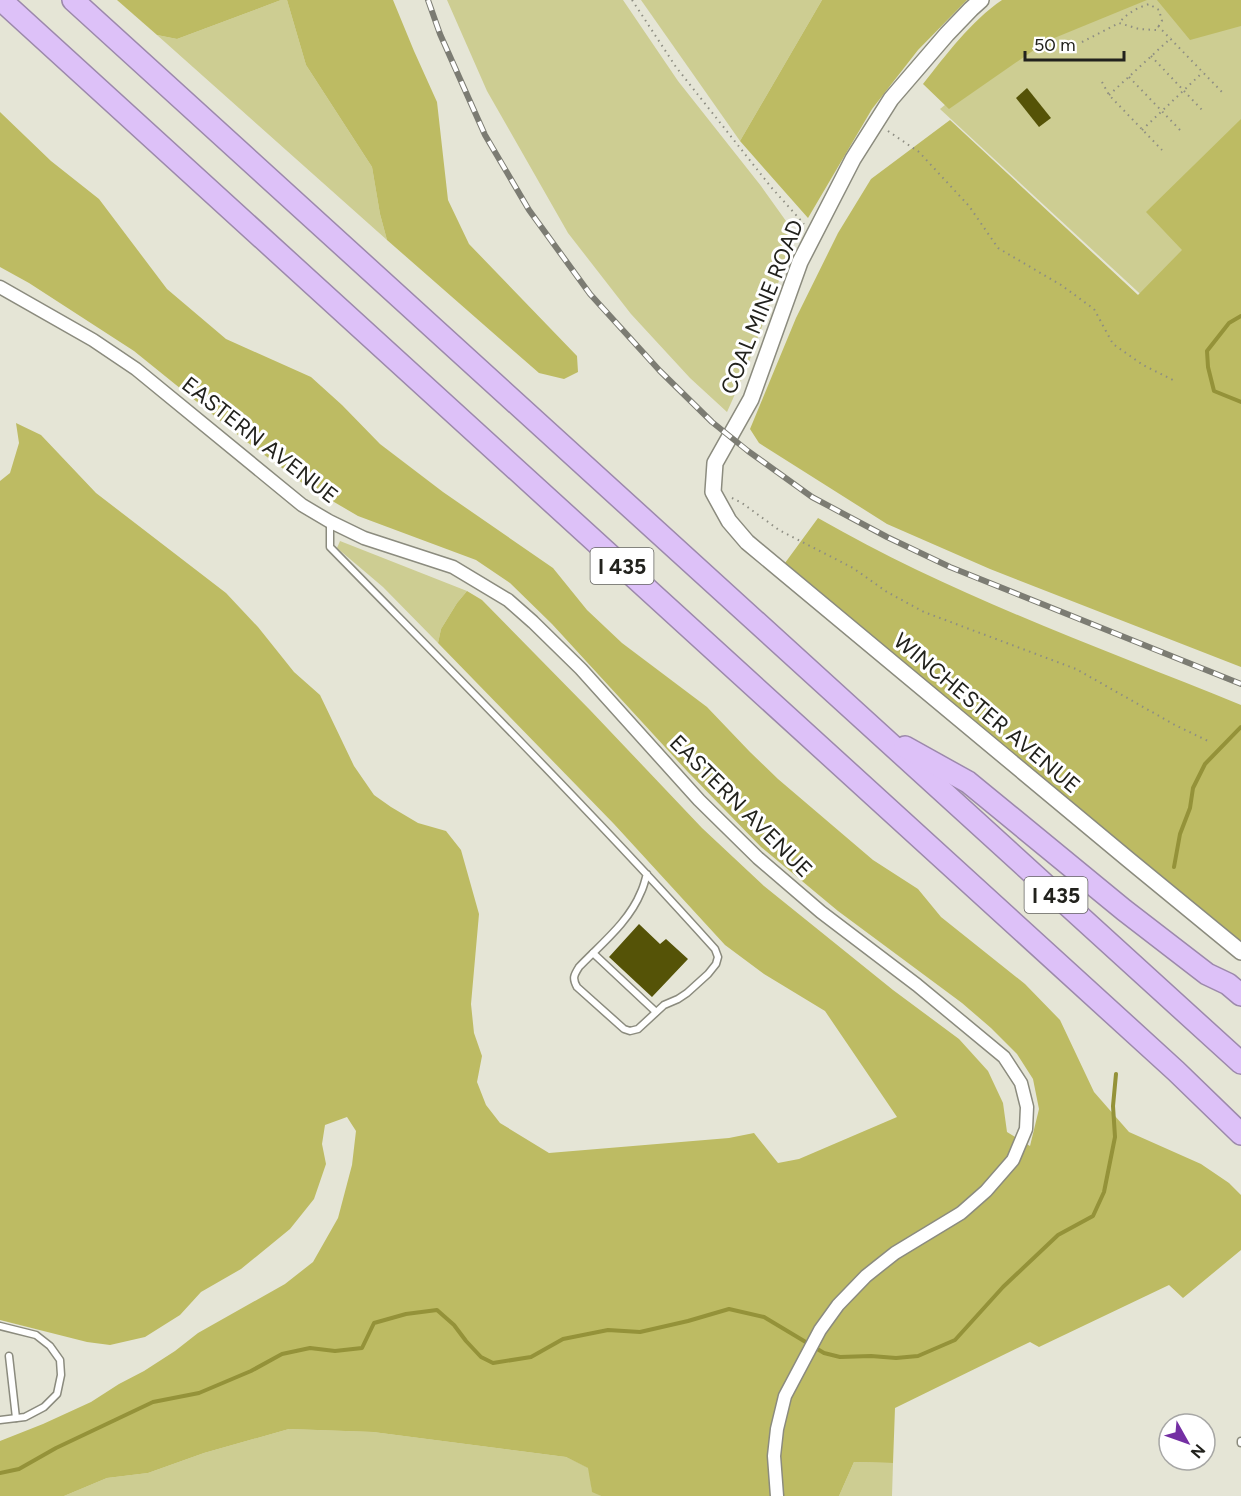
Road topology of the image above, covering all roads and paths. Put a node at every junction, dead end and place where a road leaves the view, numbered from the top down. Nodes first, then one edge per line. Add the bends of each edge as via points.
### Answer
1 (2, 0) edge
2 (73, 0) edge
3 (633, 0) edge
4 (981, 0) edge
5 (1119, 23) junction
6 (1158, 26) junction
7 (1171, 38) junction
8 (1082, 42) dead end
9 (1151, 56) junction
10 (1203, 72) junction
11 (1129, 77) junction
12 (1102, 82) dead end
13 (1184, 91) junction
14 (1222, 92) dead end
15 (1109, 95) junction
16 (1162, 111) junction
17 (1203, 111) dead end
18 (876, 123) junction
19 (1142, 130) junction
20 (1181, 131) dead end
21 (1162, 150) dead end
22 (814, 236) junction
23 (0, 287) edge
24 (1173, 380) dead end
25 (714, 492) junction
26 (329, 521) junction
27 (871, 727) junction
28 (1208, 741) dead end
29 (647, 874) junction
30 (1241, 952) edge
31 (593, 953) junction
32 (1207, 974) junction
33 (1241, 995) edge
34 (1241, 1010) edge
35 (656, 1012) junction
36 (1241, 1063) edge
37 (1241, 1134) edge
38 (0, 1326) edge
39 (9, 1356) dead end
40 (16, 1418) junction
41 (0, 1420) edge
42 (777, 1496) edge

1 - 37 highway, I 435 via 1167,1062
2 - 27 highway, I 435
3 - 22 path via 676,68
4 - 18 street, COAL MINE ROAD via 891,99
5 - 6 path via 1139,29 1155,30
5 - 6 path via 1137,8 1149,4 1158,10 1162,21
5 - 8 path
6 - 7 path
7 - 9 path
7 - 10 path
9 - 11 path
9 - 13 path
10 - 13 path
10 - 14 path
11 - 15 path
11 - 16 path
12 - 15 path
13 - 16 path
13 - 17 path
15 - 19 path
16 - 19 path
16 - 20 path
18 - 22 street, COAL MINE ROAD
18 - 24 path via 919,152 969,206 998,248 1094,309 1113,344
19 - 21 path
22 - 25 street, COAL MINE ROAD via 800,262 751,399 715,463
23 - 26 street, EASTERN AVENUE via 136,369 302,505
25 - 28 path via 742,503 779,530 853,568 924,612 1076,669
25 - 30 street, WINCHESTER AVENUE via 729,521 747,542
26 - 29 lane via 330,547
26 - 42 street, EASTERN AVENUE via 364,538 453,567 508,600 581,669 699,800 758,858 1004,1056 1021,1083 1027,1107 1026,1129 1013,1160 961,1213 895,1253 866,1276 820,1330 785,1395 774,1456
27 - 32 highway via 968,782
27 - 36 highway, I 435
29 - 31 lane via 632,909
29 - 35 lane via 718,957 708,974 687,993
31 - 35 lane
31 - 35 lane via 574,975 577,987 630,1031 638,1029
32 - 33 highway
32 - 34 highway
38 - 40 lane via 36,1335 60,1360 57,1394 44,1407
39 - 40 lane
40 - 41 lane

